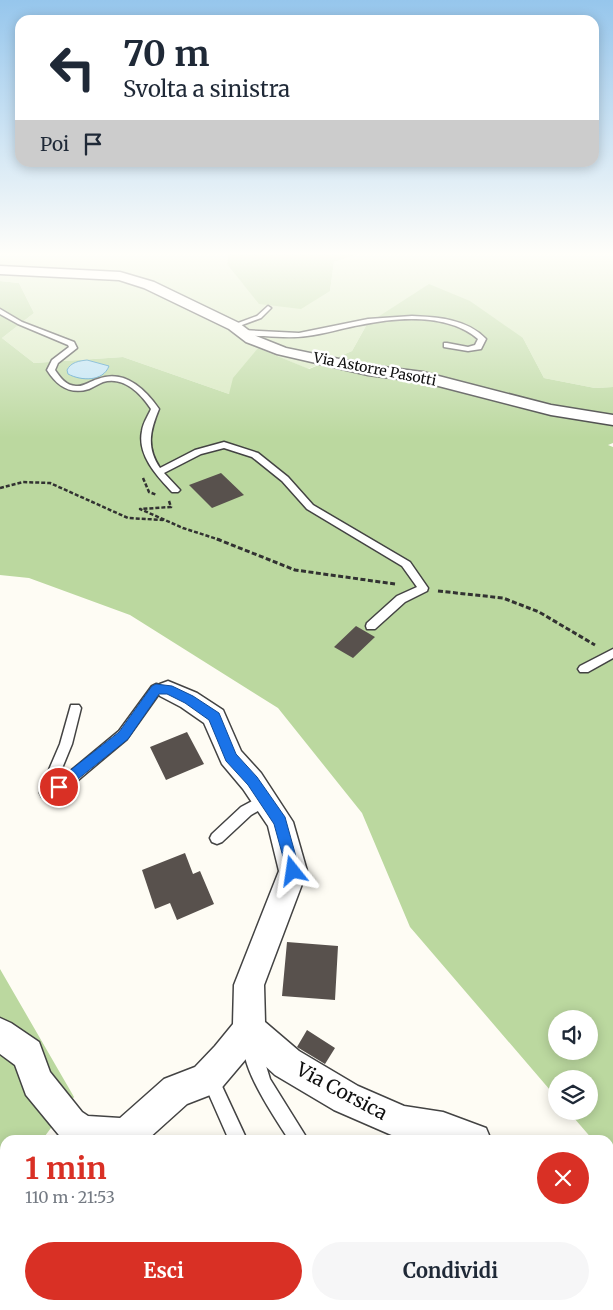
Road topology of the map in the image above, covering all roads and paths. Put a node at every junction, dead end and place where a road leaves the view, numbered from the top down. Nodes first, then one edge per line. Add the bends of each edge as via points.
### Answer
1 (8, 315) edge
2 (210, 315) edge
3 (261, 315) edge
4 (238, 329) junction
5 (447, 345) dead end
6 (613, 420) edge
7 (146, 435) junction
8 (159, 472) junction
9 (0, 488) edge
10 (175, 490) dead end
11 (166, 520) junction
12 (423, 588) junction
13 (371, 626) dead end
14 (600, 646) dead end
15 (613, 653) edge
16 (584, 669) dead end
17 (168, 690) joint
18 (75, 708) dead end
19 (265, 800) junction
20 (217, 838) dead end
21 (248, 1029) junction
22 (0, 1034) edge
23 (216, 1090) dead end
24 (412, 1131) edge
25 (111, 1135) edge
26 (127, 1135) edge
27 (236, 1135) edge
28 (296, 1135) edge
29 (460, 1135) edge

1 - 7 lane via 72,344 73,348 55,362 51,370 67,387 87,387 108,379 131,384 143,391 154,409
2 - 4 street, Via Astorre Pasotti
3 - 4 lane
4 - 5 lane via 306,334 367,321 405,318 457,324 482,339 478,346 468,348
4 - 6 street, Via Astorre Pasotti via 251,339 282,351 423,378 550,410
7 - 8 lane via 147,450
7 - 11 path via 138,448 143,479 149,492 169,501 171,507 140,509
8 - 10 lane
8 - 12 lane via 198,452 224,445 255,455 285,479 310,507 406,564
9 - 11 path via 22,482 50,483 128,518
11 - 12 path via 296,570
12 - 13 lane via 401,599
12 - 14 path via 504,598 539,612
15 - 16 lane
17 - 18 lane via 156,689 123,736 54,792 47,794 66,744
17 - 19 street via 214,717 231,757
19 - 20 lane via 246,811
19 - 21 street via 280,822 293,871 250,985
21 - 24 street, Via Corsica via 296,1068
21 - 26 street via 206,1080 176,1091
21 - 28 lane via 258,1072
22 - 25 street via 27,1054 38,1083 70,1124 82,1133
23 - 27 lane
24 - 29 street, Via Corsica via 443,1129

